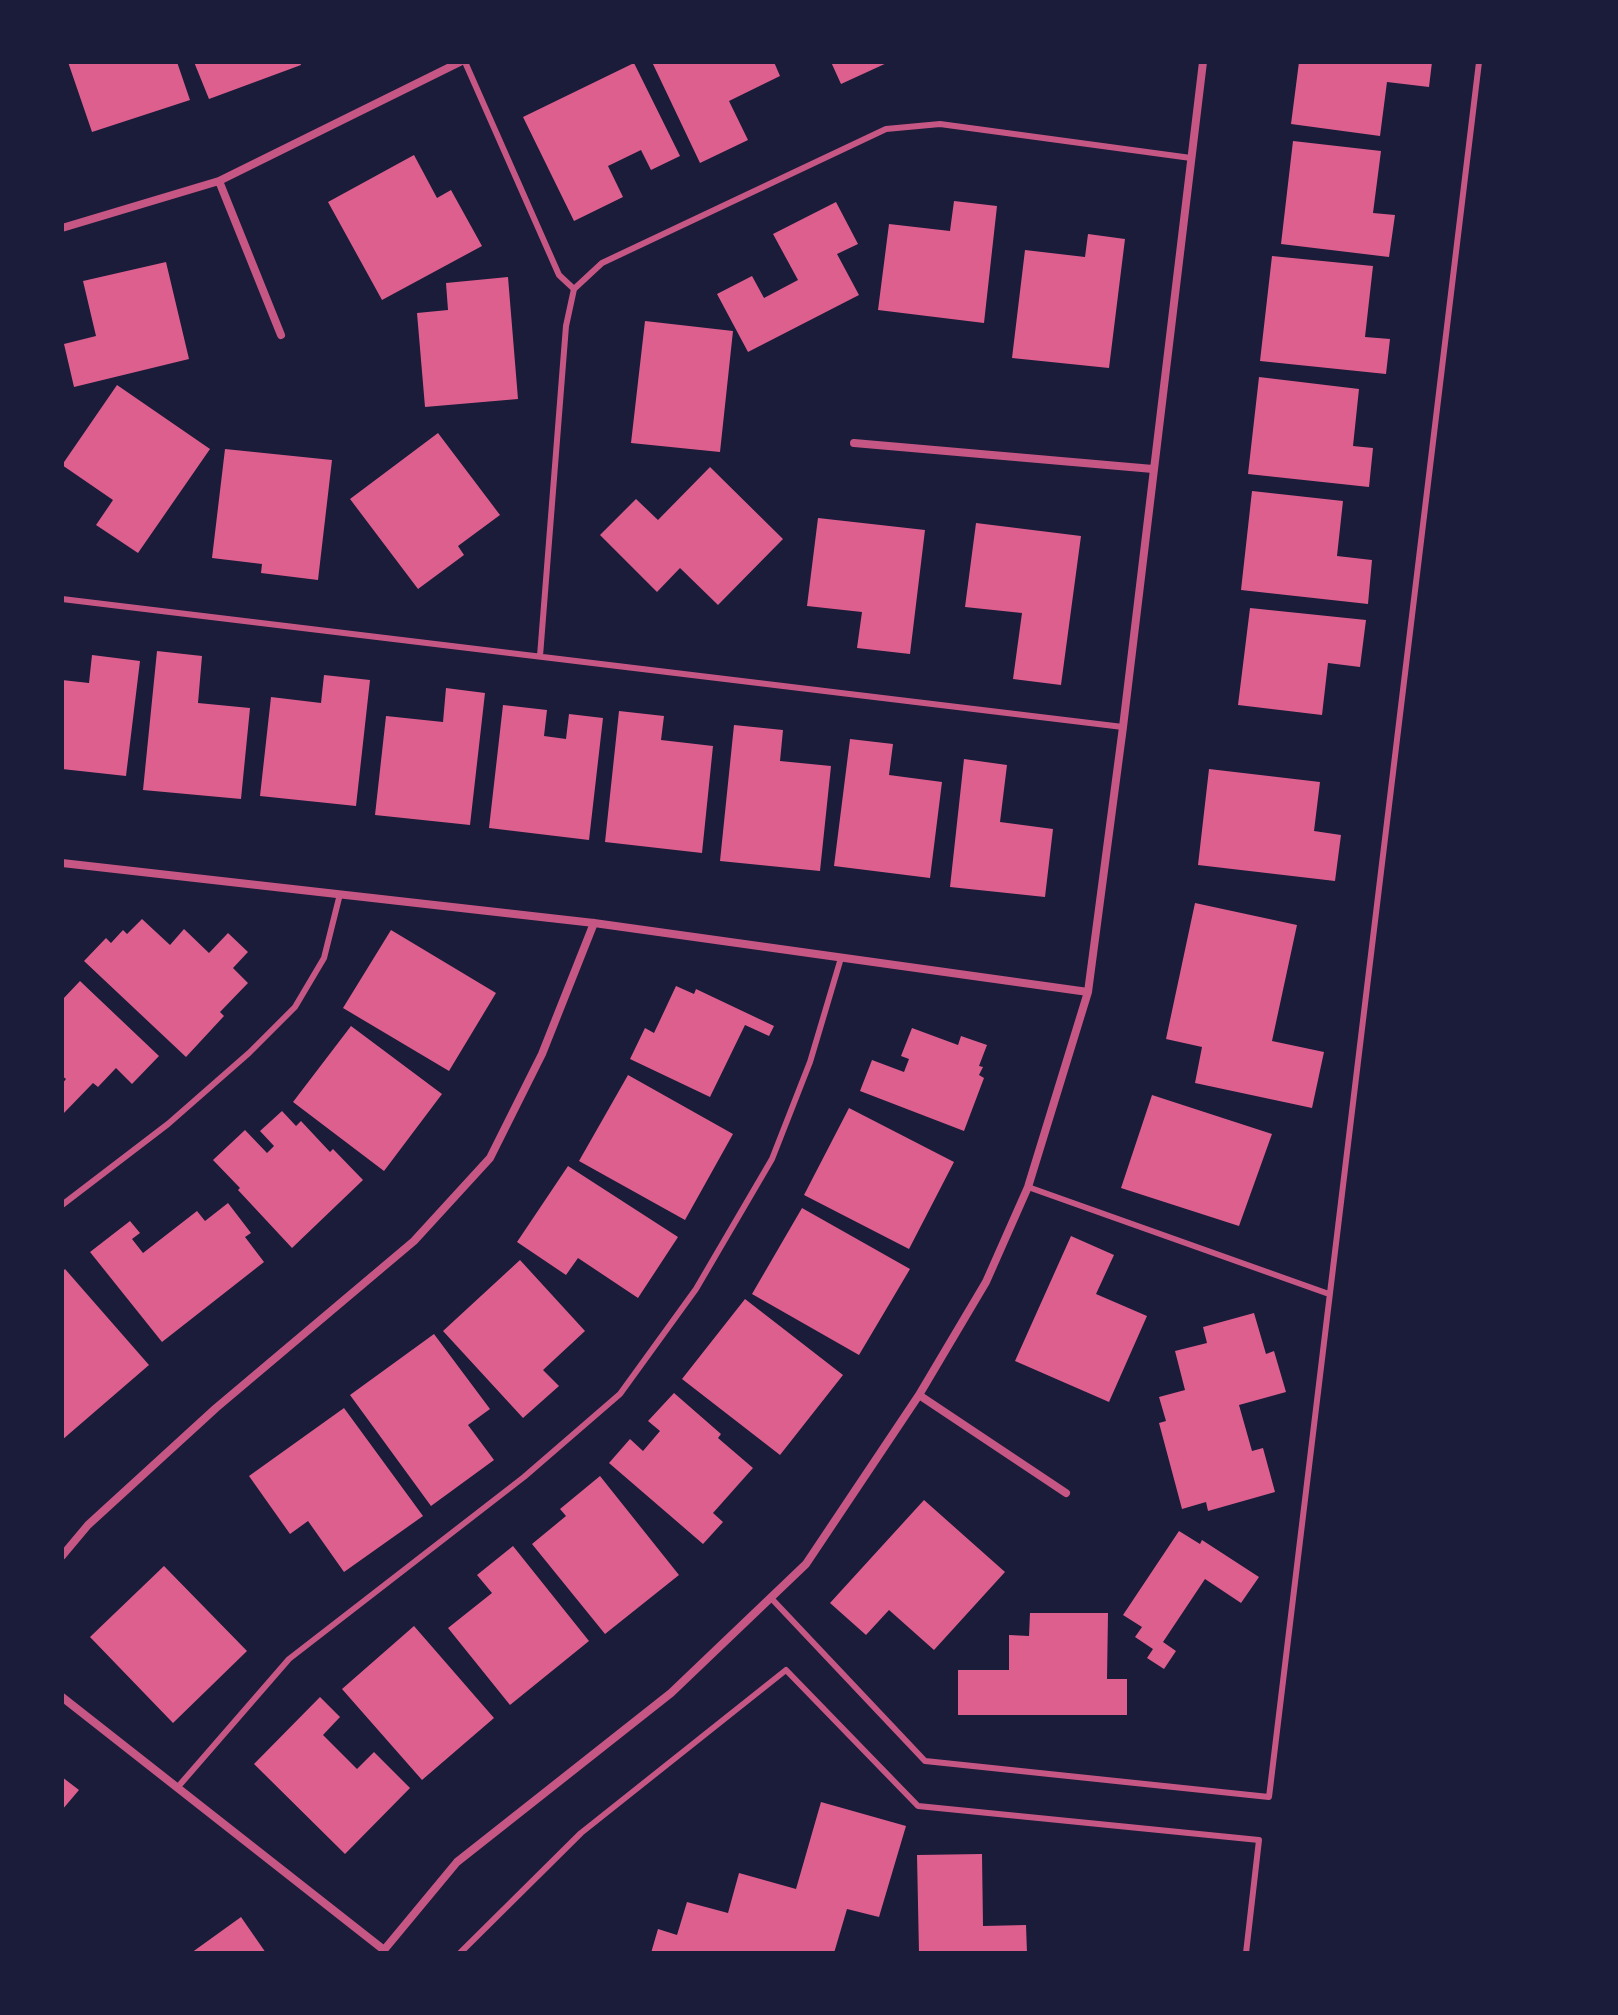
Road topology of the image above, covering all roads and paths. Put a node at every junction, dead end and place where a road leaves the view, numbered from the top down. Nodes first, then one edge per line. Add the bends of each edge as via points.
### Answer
1 (462, 62) edge
2 (1203, 62) edge
3 (1479, 62) edge
4 (1191, 158) junction
5 (219, 181) junction
6 (62, 228) edge
7 (574, 289) junction
8 (281, 335) dead end
9 (854, 443) dead end
10 (1153, 469) junction
11 (62, 599) edge
12 (540, 656) junction
13 (1123, 727) junction
14 (62, 863) edge
15 (340, 894) junction
16 (594, 923) junction
17 (841, 958) junction
18 (1088, 992) junction
19 (1028, 1187) junction
20 (62, 1205) edge
21 (1329, 1294) junction
22 (919, 1395) junction
23 (1066, 1493) dead end
24 (62, 1556) edge
25 (771, 1598) junction
26 (62, 1697) edge
27 (177, 1788) junction
28 (460, 1953) edge
29 (1246, 1953) edge

1 - 5 street
1 - 7 lane via 559,275
2 - 4 street
3 - 21 lane
4 - 7 lane via 940,124 886,129 602,263
4 - 10 street
5 - 6 street
5 - 8 street
7 - 12 lane via 566,326
9 - 10 street
10 - 13 street
11 - 12 lane
12 - 13 lane
13 - 18 street
14 - 15 street
15 - 16 street
15 - 20 lane via 324,958 295,1007 168,1124
16 - 17 street
16 - 24 street via 542,1054 490,1158 414,1241 216,1408 88,1525
17 - 18 street
17 - 27 lane via 810,1062 772,1159 696,1289 620,1394 524,1477 289,1659
18 - 19 street
19 - 21 lane
19 - 22 street via 986,1282
21 - 25 lane via 1269,1797 925,1761
22 - 23 street
22 - 25 street via 806,1564
25 - 27 street via 671,1693 457,1862 384,1950
26 - 27 street
28 - 29 lane via 581,1833 786,1670 918,1806 1259,1840

